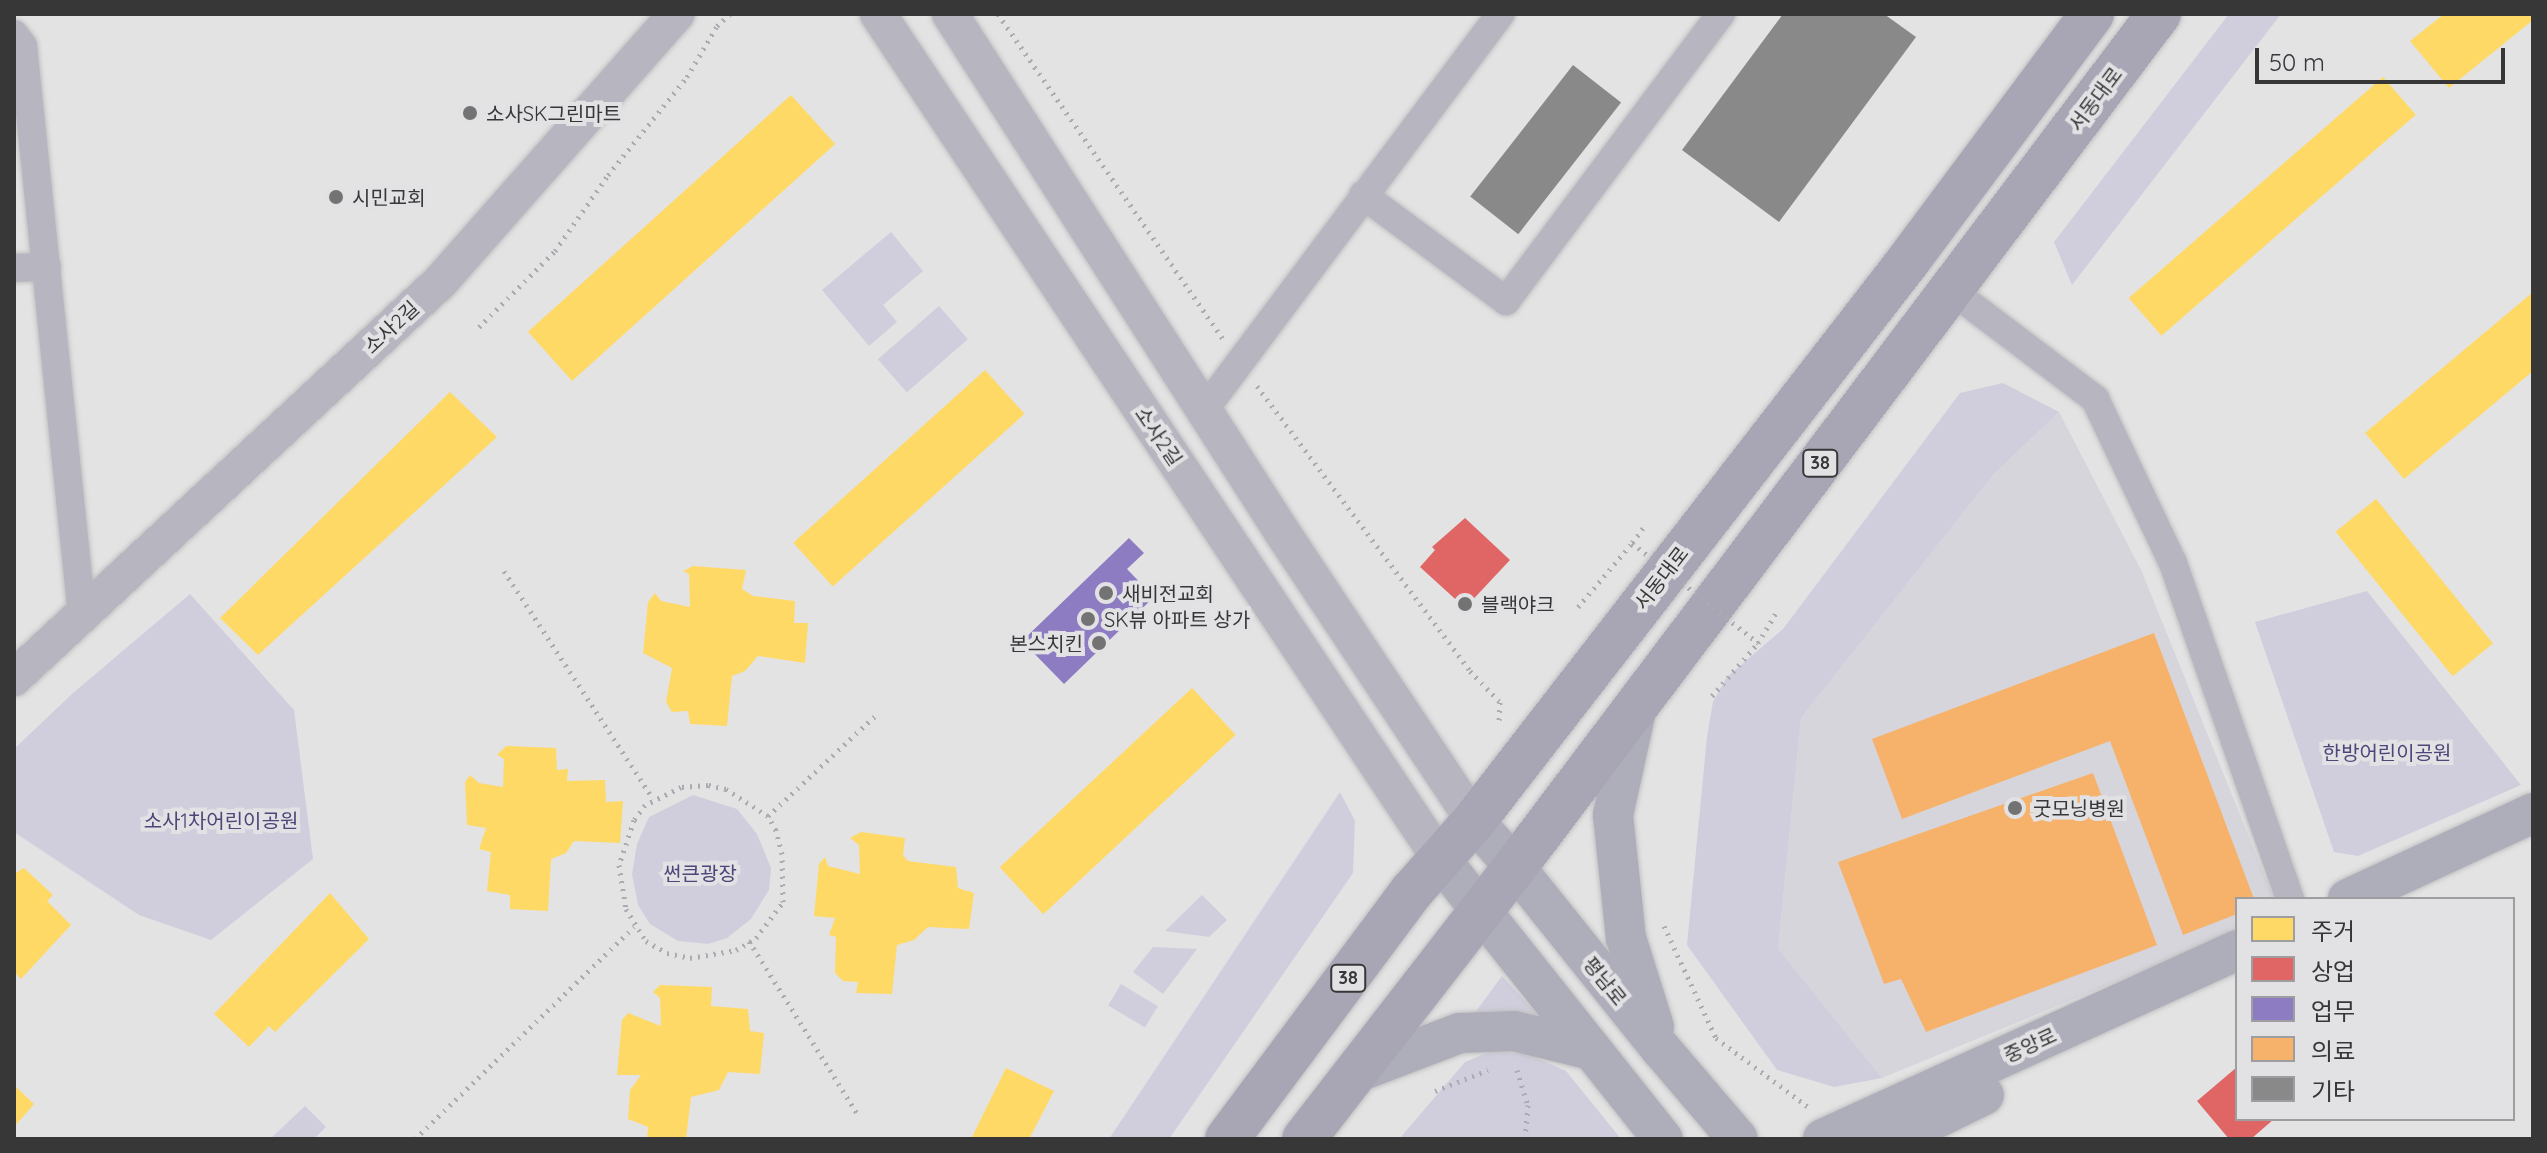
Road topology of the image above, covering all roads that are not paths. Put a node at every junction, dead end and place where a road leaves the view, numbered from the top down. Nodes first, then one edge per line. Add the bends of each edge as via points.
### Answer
1 (676, 14) edge
2 (878, 14) edge
3 (950, 14) edge
4 (1501, 14) edge
5 (1721, 14) edge
6 (2092, 14) edge
7 (2159, 14) edge
8 (17, 42) edge
9 (1363, 195) junction
10 (47, 267) junction
11 (14, 268) edge
12 (1951, 290) junction
13 (1205, 409) junction
14 (82, 615) junction
15 (14, 678) edge
16 (1637, 706) junction
17 (2533, 813) edge
18 (1474, 821) junction
19 (2533, 839) edge
20 (1440, 859) junction
21 (1515, 867) junction
22 (2289, 897) edge
23 (2352, 897) edge
24 (2411, 897) edge
25 (1481, 911) junction
26 (2235, 951) edge
27 (2235, 979) edge
28 (1661, 1049) junction
29 (1592, 1050) junction
30 (1355, 1073) junction
31 (1820, 1125) edge
32 (1227, 1139) edge
33 (1304, 1139) edge
34 (1663, 1139) edge
35 (1738, 1139) edge
36 (1894, 1139) edge

1 - 14 street, 소사2길 via 441,281
2 - 20 street, 소사2길
3 - 13 street
4 - 9 street
5 - 9 street via 1506,301
6 - 18 main road, 서동대로 / 38 via 1908,261
7 - 12 main road, 서동대로 / 38
8 - 10 street
9 - 13 street
10 - 11 street
10 - 14 street
12 - 16 main road, 서동대로 / 38
12 - 22 street via 2095,399 2173,563
13 - 18 street
14 - 15 street, 소사2길
16 - 21 main road, 서동대로 / 38
16 - 28 main road via 1613,815 1626,938
17 - 23 main road
18 - 20 main road, 서동대로 / 38
18 - 21 main road, 평남로
19 - 24 main road
20 - 25 main road
20 - 32 main road, 서동대로 / 38
21 - 25 main road, 서동대로 / 38
21 - 28 main road, 평남로
25 - 29 main road
25 - 30 main road, 서동대로 / 38
26 - 31 main road, 중앙로
27 - 36 main road, 중앙로
28 - 35 main road, 평남로
29 - 30 main road via 1514,1031 1460,1033
29 - 34 main road
30 - 33 main road, 서동대로 / 38

